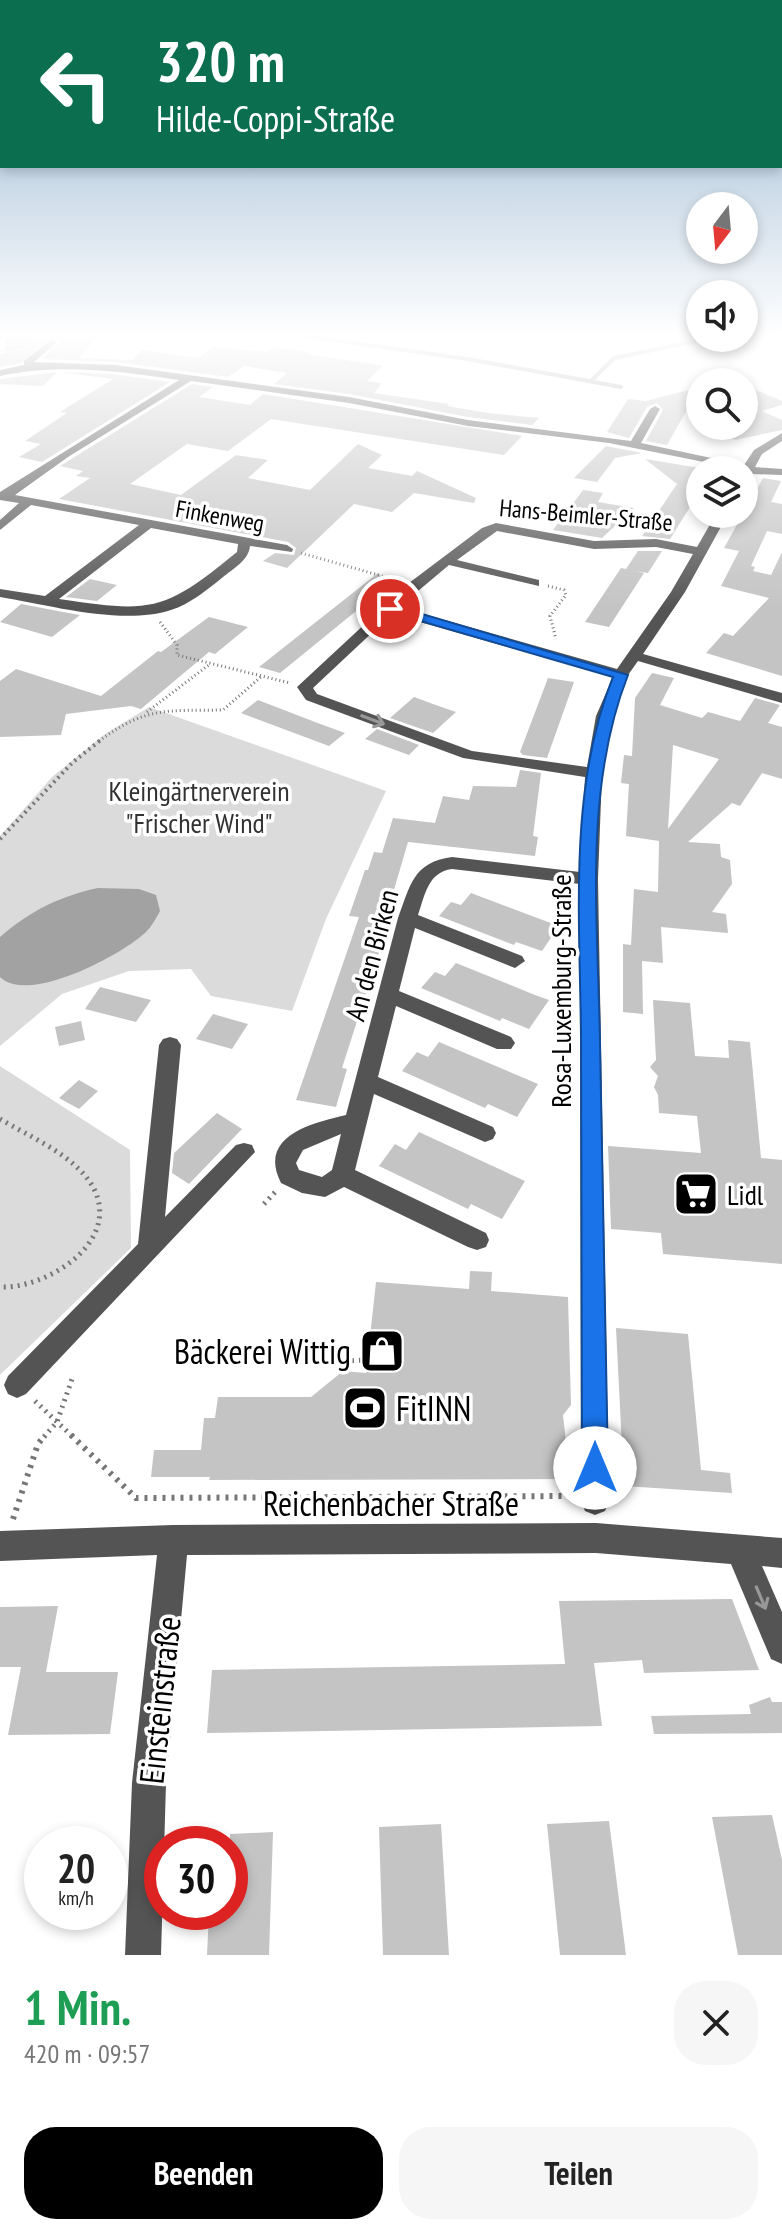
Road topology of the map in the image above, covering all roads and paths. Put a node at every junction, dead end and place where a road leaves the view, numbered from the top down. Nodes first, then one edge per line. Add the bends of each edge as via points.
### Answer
1 (112, 425) edge
2 (486, 425) edge
3 (646, 425) edge
4 (782, 436) edge
5 (635, 444) junction
6 (695, 456) edge
7 (756, 456) edge
8 (782, 472) edge
9 (758, 473) edge
10 (2, 497) edge
11 (28, 502) junction
12 (147, 525) junction
13 (0, 526) edge
14 (714, 528) edge
15 (244, 544) junction
16 (287, 549) joint
17 (700, 552) junction
18 (447, 561) junction
19 (534, 583) joint
20 (414, 586) junction
21 (0, 593) edge
22 (50, 599) junction
23 (390, 609) junction
24 (150, 611) junction
25 (552, 655) junction
26 (635, 656) junction
27 (210, 663) junction
28 (621, 675) junction
29 (262, 676) junction
30 (305, 687) junction
31 (782, 698) edge
32 (145, 714) junction
33 (594, 773) junction
34 (0, 839) edge
35 (589, 879) junction
36 (408, 918) junction
37 (515, 961) dead end
38 (389, 995) junction
39 (504, 1043) dead end
40 (170, 1045) dead end
41 (367, 1082) junction
42 (0, 1119) edge
43 (355, 1122) junction
44 (485, 1133) dead end
45 (244, 1152) dead end
46 (342, 1175) junction
47 (477, 1240) dead end
48 (150, 1248) junction
49 (0, 1287) edge
50 (367, 1360) dead end
51 (296, 1363) dead end
52 (72, 1379) dead end
53 (17, 1385) joint
54 (57, 1422) junction
55 (595, 1498) joint
56 (173, 1540) junction
57 (4, 1546) edge
58 (739, 1548) junction
59 (782, 1553) edge
60 (782, 1648) edge
61 (143, 1955) edge

1 - 10 street
2 - 5 street
3 - 5 street
4 - 7 street
5 - 6 street
8 - 9 street
10 - 11 street, Finkenweg
11 - 12 street, Finkenweg
11 - 13 street
12 - 15 street, Finkenweg
12 - 22 street, Finkenweg
14 - 17 street, Rosa-Luxemburg-Straße
15 - 16 street, Finkenweg
15 - 24 street via 243,553 201,586
16 - 20 path
17 - 18 street, Hans-Beimler-Straße via 656,543 594,545 496,527
17 - 26 street, Rosa-Luxemburg-Straße
18 - 19 street
18 - 20 street, Hans-Beimler-Straße
19 - 25 path via 566,595 550,616 558,649
20 - 23 street, Hans-Beimler-Straße
21 - 22 street
22 - 24 street
23 - 25 street
23 - 30 street, Hans-Beimler-Straße
24 - 27 path via 171,634 177,655
25 - 28 street
26 - 28 street, Rosa-Luxemburg-Straße
26 - 31 street
27 - 29 path
27 - 32 path
28 - 33 street, Rosa-Luxemburg-Straße via 604,716
29 - 30 path
29 - 32 path via 223,710
30 -> 33 street via 311,697 469,755
32 - 34 path via 62,771
33 - 35 street, Rosa-Luxemburg-Straße
35 - 36 street, An den Birken via 442,863 422,877
35 - 55 street, Rosa-Luxemburg-Straße
36 - 37 street
36 - 38 street, An den Birken
38 - 39 street
38 - 41 street, An den Birken
40 - 48 street
41 - 43 street, An den Birken
41 - 44 street
42 - 49 path via 82,1171 96,1191 99,1209 87,1244 56,1274 30,1287
43 - 46 street, An den Birken
43 - 46 street via 307,1134 286,1163 294,1180 314,1187 325,1187
45 - 48 street
46 - 47 street
48 - 53 street
50 - 51 path
52 - 54 path
53 - 54 path
54 - 55 path via 136,1498
54 - 57 path via 38,1444
56 - 57 street, Reichenbacher Straße
56 - 58 street, Reichenbacher Straße via 596,1538
56 - 61 street, Einsteinstraße via 149,1783
58 - 59 street, Reichenbacher Straße
58 -> 60 street

